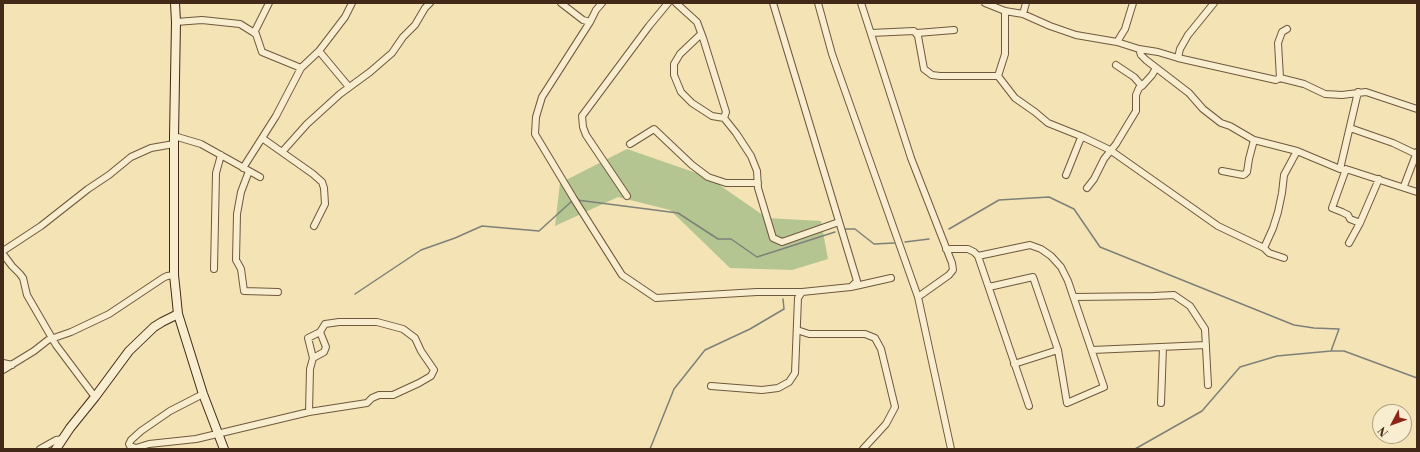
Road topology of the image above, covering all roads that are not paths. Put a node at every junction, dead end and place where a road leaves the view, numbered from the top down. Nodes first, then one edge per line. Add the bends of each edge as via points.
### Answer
1 (175, 3) edge
2 (268, 3) edge
3 (352, 3) edge
4 (430, 3) edge
5 (561, 3) edge
6 (602, 3) edge
7 (668, 3) edge
8 (676, 3) edge
9 (772, 3) edge
10 (818, 3) edge
11 (861, 3) edge
12 (985, 3) edge
13 (1026, 3) edge
14 (1132, 3) edge
15 (1214, 3) edge
16 (1005, 11) junction
17 (1023, 14) junction
18 (176, 22) junction
19 (590, 22) junction
20 (1286, 29) dead end
21 (954, 30) dead end
22 (254, 33) junction
23 (871, 33) junction
24 (917, 33) junction
25 (701, 34) junction
26 (1117, 42) junction
27 (1139, 49) junction
28 (320, 50) junction
29 (1178, 58) junction
30 (1116, 65) dead end
31 (301, 68) junction
32 (1156, 68) junction
33 (998, 76) junction
34 (1280, 78) junction
35 (1142, 86) junction
36 (349, 87) junction
37 (1358, 92) junction
38 (1417, 109) edge
39 (724, 118) junction
40 (1350, 128) junction
41 (1083, 137) junction
42 (262, 138) junction
43 (174, 140) junction
44 (1254, 140) junction
45 (630, 144) dead end
46 (1110, 150) junction
47 (1297, 151) junction
48 (282, 152) junction
49 (1416, 153) edge
50 (221, 155) junction
51 (246, 169) junction
52 (1343, 169) junction
53 (1222, 171) dead end
54 (1066, 175) dead end
55 (260, 177) dead end
56 (1379, 179) junction
57 (758, 183) junction
58 (1404, 186) junction
59 (1087, 188) dead end
60 (1417, 192) edge
61 (627, 196) dead end
62 (839, 222) junction
63 (1360, 223) junction
64 (314, 226) dead end
65 (1349, 243) dead end
66 (1264, 248) junction
67 (946, 249) junction
68 (3, 250) edge
69 (3, 254) edge
70 (978, 256) junction
71 (1284, 258) dead end
72 (214, 269) dead end
73 (174, 275) junction
74 (891, 278) dead end
75 (852, 286) junction
76 (989, 287) junction
77 (278, 292) dead end
78 (802, 292) junction
79 (918, 297) junction
80 (1074, 297) junction
81 (178, 314) junction
82 (796, 330) junction
83 (320, 332) junction
84 (53, 338) junction
85 (1206, 345) junction
86 (1163, 347) junction
87 (1058, 350) junction
88 (1092, 350) junction
89 (313, 358) junction
90 (3, 363) edge
91 (1014, 364) junction
92 (12, 365) junction
93 (3, 370) edge
94 (1208, 385) dead end
95 (711, 386) dead end
96 (203, 394) junction
97 (95, 398) junction
98 (1161, 403) dead end
99 (1029, 406) dead end
100 (309, 412) junction
101 (219, 434) junction
102 (63, 439) junction
103 (132, 448) edge
104 (40, 449) edge
105 (56, 449) edge
106 (224, 449) edge
107 (863, 449) edge
108 (951, 449) edge

1 - 18 main road
2 - 22 street
3 - 28 street
4 - 36 street via 392,54
5 - 19 street via 583,20
6 - 19 street
7 - 61 street via 582,116 586,135
8 - 25 street via 697,22
9 - 62 street
10 - 79 street via 832,54
11 - 23 street
12 - 16 street
13 - 17 street
14 - 26 street via 1125,29
15 - 29 street via 1188,35
16 - 17 street
16 - 33 street via 1005,54
17 - 26 street via 1076,35
18 - 22 street via 202,20 238,24
18 - 43 main road
19 - 78 street via 542,97 536,117 535,134 622,275 656,298
20 - 34 street via 1278,43
21 - 24 street
22 - 31 street via 258,37 262,52
23 - 24 street
23 - 67 street via 911,158
24 - 33 street via 924,69 932,75
25 - 39 street via 726,112
25 - 39 street via 680,54 674,64 674,75 682,92 692,103 712,116
26 - 27 street
27 - 29 street
27 - 32 street via 1142,56
28 - 31 street
28 - 36 street
29 - 34 street via 1276,80
30 - 35 street
31 - 42 street
32 - 35 street
32 - 44 street via 1190,93 1210,115
33 - 41 street via 1015,98 1048,124
34 - 37 street via 1304,84 1325,94
35 - 46 street via 1136,96 1136,111
36 - 48 street via 307,124
37 - 38 street via 1366,92
37 - 40 street
39 - 57 street via 751,156 757,171
40 - 49 street
40 - 52 street
41 - 46 street
41 - 54 street
42 - 48 street
42 - 51 street
43 - 50 street via 196,142
43 - 68 street via 132,157 41,226
43 - 73 main road
44 - 47 street
44 - 53 street via 1245,174
45 - 57 street via 654,129 708,177 726,183
46 - 59 street
46 - 66 street via 1218,226
47 - 52 street
47 - 66 street via 1284,175 1278,212
48 - 64 street via 322,182 325,204
49 - 58 street
50 - 51 street
50 - 72 street via 216,173
51 - 55 street
51 - 77 street via 236,222 236,260 244,291
52 - 56 street
52 - 63 street via 1332,208
56 - 58 street
56 - 63 street
57 - 62 street via 772,238 782,242
58 - 60 street
62 - 75 street via 857,281
63 - 65 street
66 - 71 street
67 - 70 street via 968,249
67 - 79 street via 953,270
69 - 84 street via 20,274 27,295
70 - 76 street
70 - 80 street via 1030,245 1041,249 1061,267
73 - 81 main road
73 - 84 street via 163,278 109,314
74 - 75 street
75 - 78 street
76 - 87 street via 1033,277
76 - 91 street
78 - 82 street via 798,298
79 - 108 street
80 - 85 street via 1174,295 1190,306 1205,329
80 - 88 street
81 - 96 main road
81 - 97 main road via 154,327 129,351
82 - 95 street via 795,373 789,382 778,388 762,390
82 - 107 street via 809,334 866,334 875,338 882,349 895,407 886,424
83 - 89 street via 308,338
83 - 89 street via 326,347 324,352
83 - 100 street via 325,324 339,322 377,322 403,329 415,338 434,370 431,376 393,395 379,395 368,403
84 - 92 street
84 - 97 street
85 - 86 street
85 - 94 street
86 - 88 street
86 - 98 street
87 - 88 street via 1067,403 1104,387
87 - 91 street
89 - 100 street via 310,370
90 - 92 street
91 - 99 street
92 - 93 street
96 - 101 main road
96 - 103 street via 170,411 141,431 131,440 129,444
97 - 102 main road via 72,424
100 - 101 street
101 - 103 street
101 - 106 main road
102 - 104 street
102 - 105 main road

